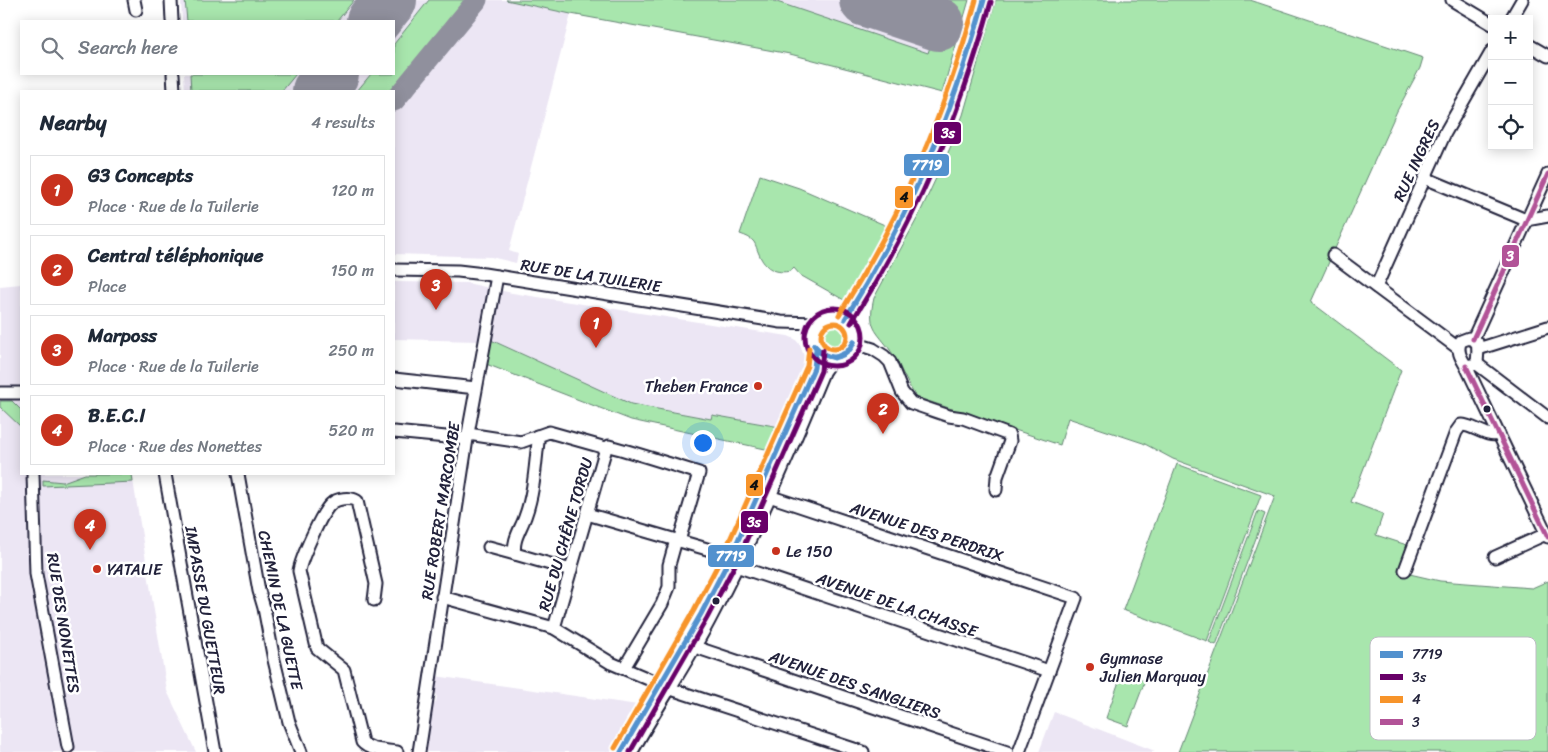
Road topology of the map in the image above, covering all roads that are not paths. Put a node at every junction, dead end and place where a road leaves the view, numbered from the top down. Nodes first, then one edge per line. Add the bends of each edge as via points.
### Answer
1 (171, 0) edge
2 (984, 0) edge
3 (1452, 0) edge
4 (1522, 0) edge
5 (1513, 15) edge
6 (172, 20) edge
7 (1488, 22) edge
8 (1533, 47) edge
9 (1548, 56) edge
10 (1488, 58) edge
11 (173, 75) edge
12 (174, 90) edge
13 (1548, 174) edge
14 (1425, 178) junction
15 (1548, 216) edge
16 (1526, 220) junction
17 (1333, 255) dead end
18 (395, 270) edge
19 (497, 276) junction
20 (1376, 287) junction
21 (846, 319) junction
22 (781, 322) junction
23 (817, 323) junction
24 (1548, 327) edge
25 (854, 343) junction
26 (1476, 344) junction
27 (814, 345) junction
28 (1458, 348) junction
29 (834, 358) junction
30 (1472, 365) junction
31 (395, 379) edge
32 (476, 388) junction
33 (0, 393) edge
34 (20, 393) edge
35 (1548, 418) edge
36 (395, 432) edge
37 (1499, 434) junction
38 (537, 436) junction
39 (468, 437) junction
40 (606, 448) junction
41 (33, 475) edge
42 (165, 475) edge
43 (238, 475) edge
44 (996, 490) dead end
45 (769, 496) junction
46 (587, 514) junction
47 (1547, 536) edge
48 (678, 540) junction
49 (489, 547) dead end
50 (514, 554) junction
51 (1495, 557) dead end
52 (734, 561) junction
53 (571, 570) junction
54 (1405, 570) dead end
55 (442, 596) junction
56 (374, 600) dead end
57 (554, 628) junction
58 (692, 646) junction
59 (624, 668) junction
60 (1049, 671) junction
61 (664, 686) junction
62 (68, 747) dead end
63 (215, 752) edge
64 (301, 752) edge
65 (397, 752) edge
66 (418, 752) edge
67 (620, 752) edge
68 (630, 752) edge
69 (864, 752) edge
70 (1008, 752) edge
71 (1019, 752) edge

1 - 6 street
2 - 21 main road via 953,102 925,173
3 - 7 street
4 - 5 street
8 - 9 street
10 - 14 street, RUE INGRES via 1449,126
11 - 12 street
13 - 16 street
14 - 16 street
14 - 20 street, RUE INGRES
15 - 16 street
16 - 26 street
17 - 20 street
18 - 19 street, RUE DE LA TUILERIE via 458,271
19 - 22 street, RUE DE LA TUILERIE
19 - 32 street, RUE ROBERT MARCOMBE
20 - 28 street
21 - 23 main road via 834,315
21 - 25 main road via 854,332
22 - 23 street, RUE DE LA TUILERIE
22 - 27 street, RUE DE LA TUILERIE via 801,330
23 - 27 main road via 812,335
24 - 26 street
25 - 29 main road via 846,354
25 - 44 street via 873,349 890,362 902,392 912,403 1009,435
26 - 28 street via 1464,339
26 - 30 street
27 - 29 main road via 827,357
27 - 52 main road via 814,368
28 - 30 street via 1460,356
29 - 45 main road via 822,371
30 - 35 street
30 - 37 street via 1477,389
31 - 32 street
32 - 39 street, RUE ROBERT MARCOMBE
33 - 34 street
36 - 39 street
37 - 47 street
37 - 54 street via 1486,434 1468,425 1461,425 1456,432
38 - 39 street via 521,442
38 - 40 street via 552,433
38 - 50 street via 531,495
39 - 55 street, RUE ROBERT MARCOMBE
40 - 46 street, RUE DU CHÊNE TORDU
40 - 48 street via 637,453 699,473
41 - 62 street, RUE DES NONETTES via 36,574
42 - 63 street, IMPASSE DU GUETTEUR
43 - 64 street, CHEMIN DE LA GUETTE via 274,660 289,722
45 - 52 main road
45 - 60 street, AVENUE DES PERDRIX via 1076,598
46 - 48 street, AVENUE DE LA CHASSE
46 - 53 street, RUE DU CHÊNE TORDU
47 - 51 street
48 - 52 street, AVENUE DE LA CHASSE
48 - 59 street via 669,565 668,587 662,604
49 - 50 street
50 - 53 street
52 - 58 main road via 710,616
52 - 60 street, AVENUE DE LA CHASSE
52 - 61 main road via 701,614
53 - 57 street, RUE DU CHÊNE TORDU
55 - 57 street
55 - 66 street, RUE ROBERT MARCOMBE
56 - 65 street via 376,584 357,501 351,498 335,501 327,508 301,560 299,571 317,648 344,670 362,742 371,748
57 - 59 street
58 - 61 main road
58 - 70 street, AVENUE DES SANGLIERS
59 - 61 street
60 - 71 street
61 - 67 main road
61 - 68 main road
61 - 69 street

